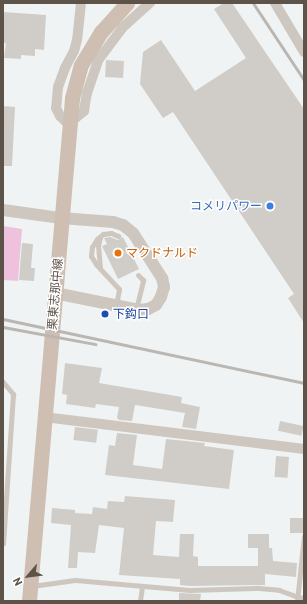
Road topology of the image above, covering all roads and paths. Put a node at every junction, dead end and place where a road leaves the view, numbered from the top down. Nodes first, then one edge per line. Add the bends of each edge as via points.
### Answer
1 (81, 3) edge
2 (150, 3) edge
3 (275, 3) edge
4 (124, 5) edge
5 (304, 52) edge
6 (68, 124) junction
7 (3, 210) edge
8 (61, 218) junction
9 (118, 236) dead end
10 (138, 275) dead end
11 (55, 293) junction
12 (116, 306) junction
13 (136, 310) junction
14 (3, 382) edge
15 (44, 417) junction
16 (304, 449) edge
17 (304, 536) edge
18 (3, 544) edge
19 (142, 586) junction
20 (30, 594) edge
21 (304, 598) edge
22 (298, 599) edge
23 (140, 601) edge

1 - 6 street via 74,51 58,87 56,108
2 - 6 street via 122,28 99,59 84,111
3 - 5 street
4 - 6 main road, 栗東志那中線 via 101,32 81,65
6 - 8 main road, 栗東志那中線
7 - 8 street
8 - 11 main road, 栗東志那中線
8 - 13 street via 112,222 123,225 133,233 162,278 164,287 156,304 148,309
9 - 12 lane via 108,233 100,238 92,247 91,256 119,289
10 - 13 lane via 143,280
11 - 12 street
11 - 15 main road, 栗東志那中線
12 - 13 street
14 - 18 lane via 13,394
15 - 16 street
15 - 20 main road, 栗東志那中線
17 - 22 lane
19 - 20 lane via 75,580 41,586
19 - 22 lane via 190,590 258,588 279,590
19 - 23 lane
21 - 22 lane

